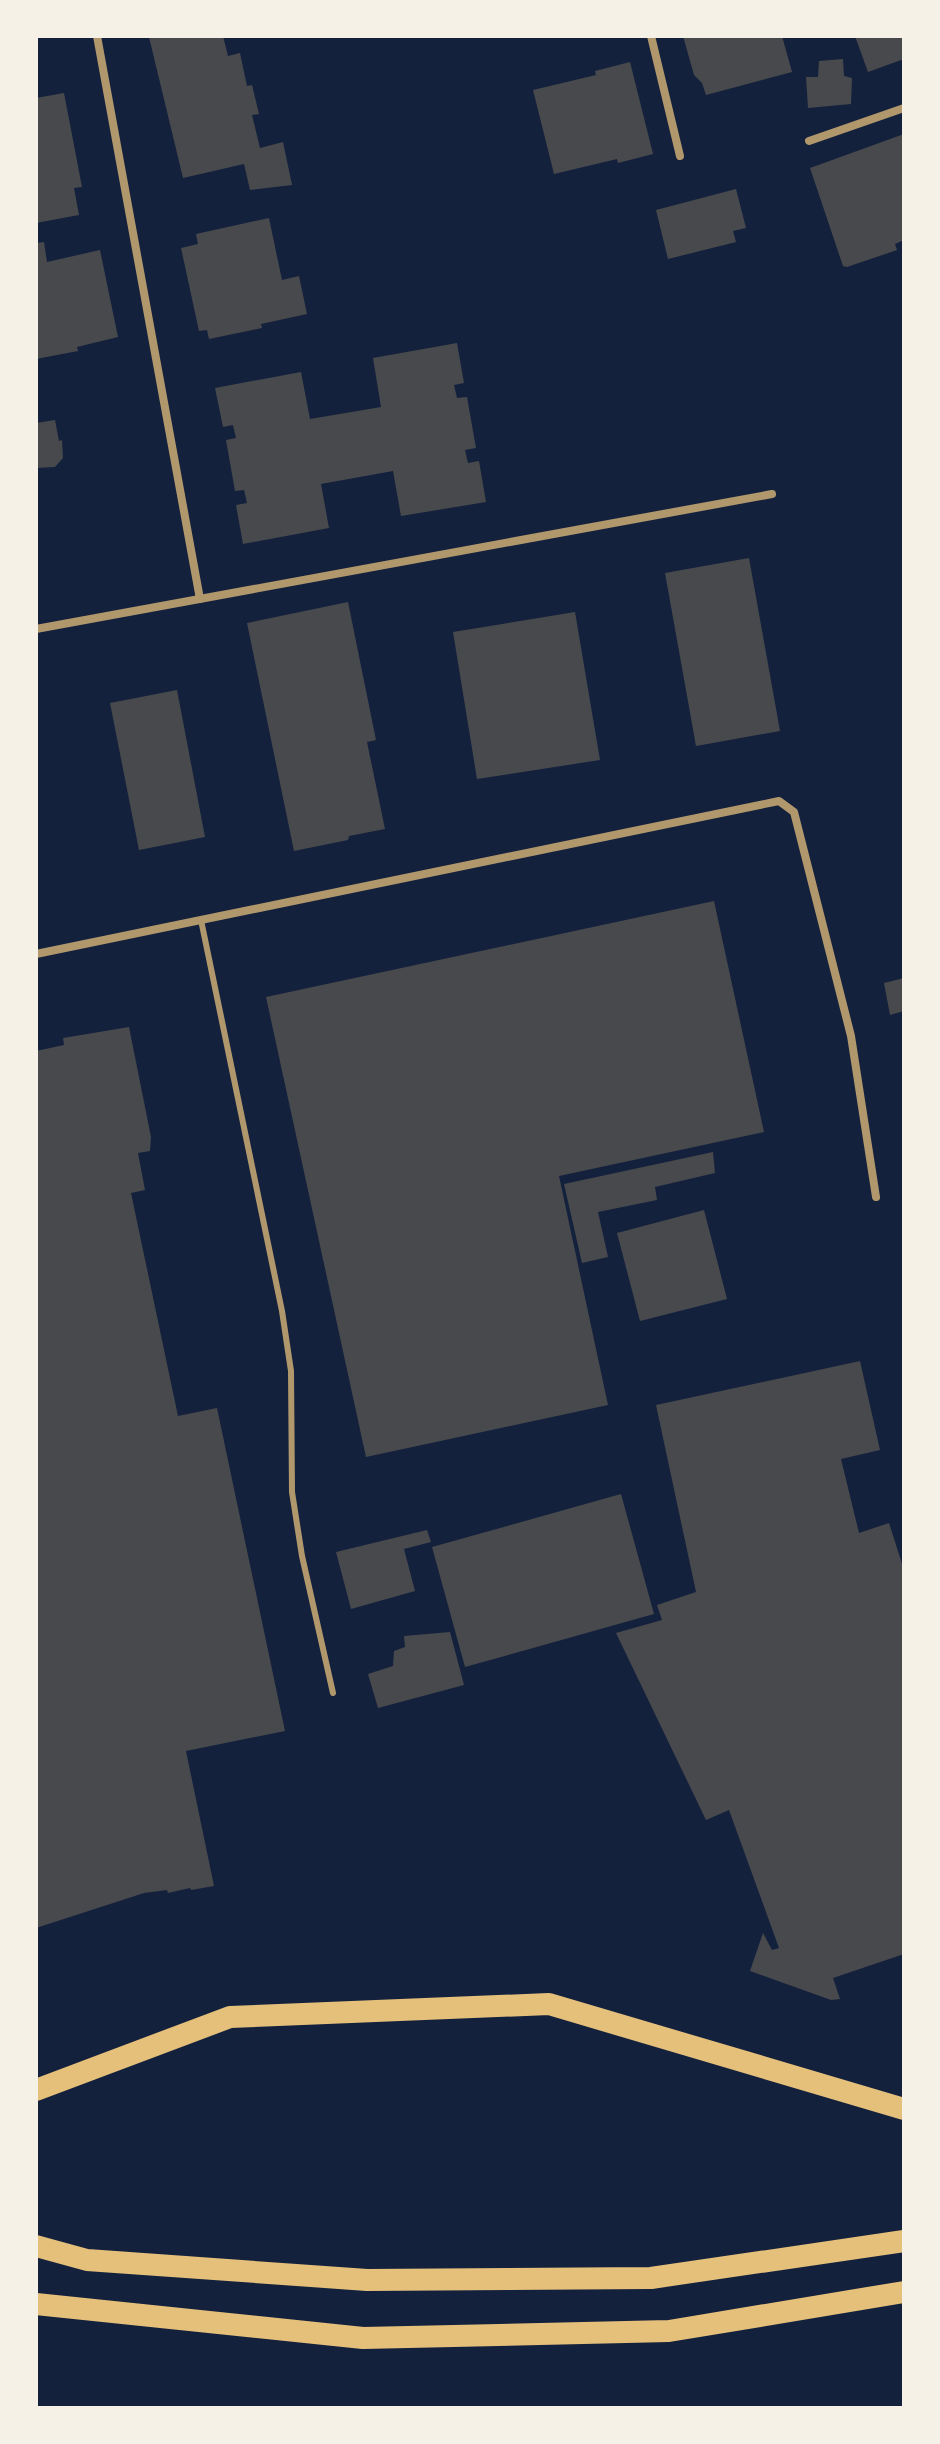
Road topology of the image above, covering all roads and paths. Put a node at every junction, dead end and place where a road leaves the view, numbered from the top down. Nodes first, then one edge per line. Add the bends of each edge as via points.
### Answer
1 (97, 36) edge
2 (651, 36) edge
3 (904, 108) edge
4 (809, 141) dead end
5 (680, 156) dead end
6 (772, 494) dead end
7 (200, 599) junction
8 (36, 629) edge
9 (201, 920) junction
10 (36, 954) edge
11 (876, 1197) dead end
12 (333, 1693) dead end
13 (36, 2090) edge
14 (904, 2109) edge
15 (904, 2241) edge
16 (36, 2246) edge
17 (904, 2292) edge
18 (38, 2305) edge

1 - 7 street
2 - 5 street
3 - 4 street
6 - 7 street
7 - 8 street
9 - 10 street
9 - 11 street via 779,801 794,812 851,1036
9 - 12 lane via 282,1311 291,1371 292,1492
13 - 14 highway via 230,2017 549,2004
15 - 16 highway via 651,2278 367,2280 87,2260
17 - 18 highway via 669,2331 363,2338

